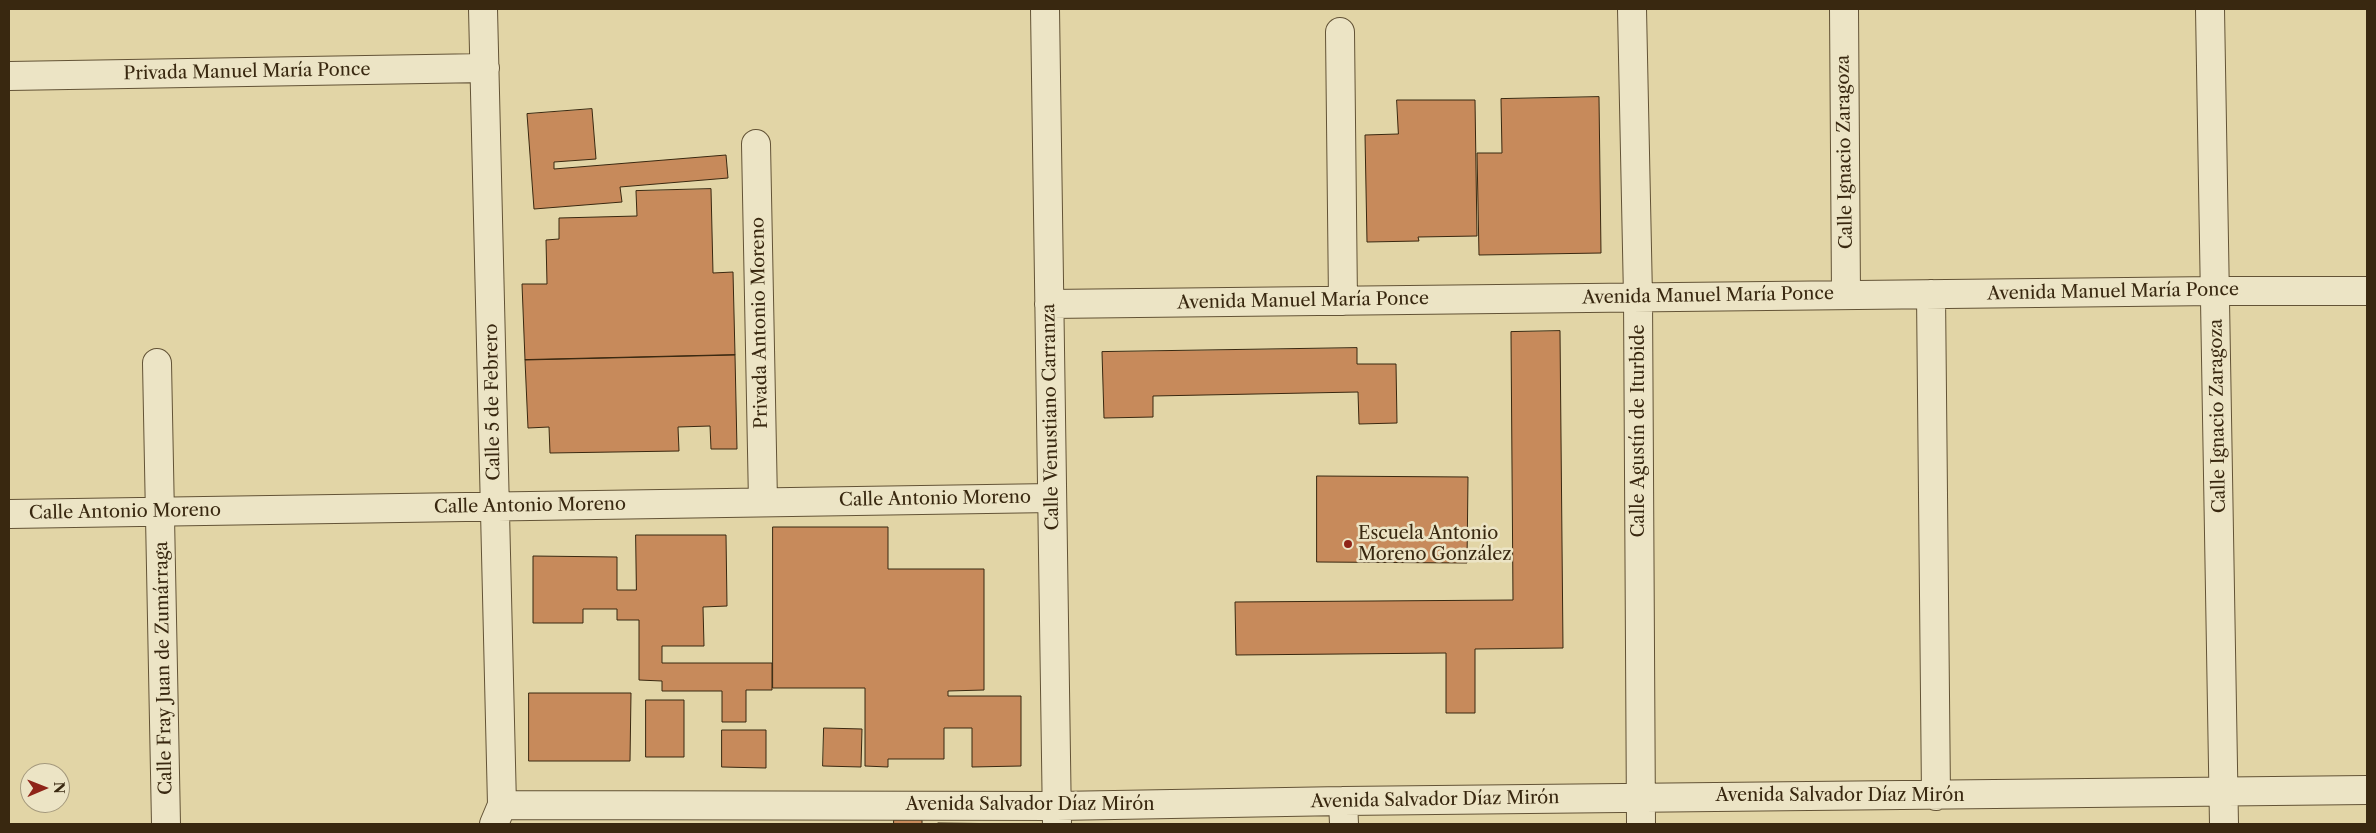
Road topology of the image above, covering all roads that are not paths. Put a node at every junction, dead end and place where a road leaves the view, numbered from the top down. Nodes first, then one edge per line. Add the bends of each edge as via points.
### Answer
1 (483, 9) edge
2 (1045, 9) edge
3 (1632, 9) edge
4 (1844, 9) edge
5 (2210, 9) edge
6 (1340, 32) dead end
7 (485, 68) junction
8 (9, 76) edge
9 (756, 144) dead end
10 (2216, 291) junction
11 (2367, 291) edge
12 (1846, 294) junction
13 (1931, 294) junction
14 (1638, 297) junction
15 (1343, 301) junction
16 (1049, 304) junction
17 (157, 362) dead end
18 (1052, 498) junction
19 (763, 502) junction
20 (496, 506) junction
21 (161, 512) junction
22 (9, 514) edge
23 (2367, 790) edge
24 (2224, 791) junction
25 (1936, 796) junction
26 (1641, 811) edge
27 (1343, 812) edge
28 (498, 815) edge
29 (648, 815) edge
30 (1057, 815) edge
31 (166, 824) edge
32 (2224, 824) edge

1 - 7 street, Calle 5 de Febrero
2 - 16 street, Calle Venustiano Carranza
3 - 14 street, Calle Agustín de Iturbide
4 - 12 street, Calle Ignacio Zaragoza
5 - 10 street, Calle Ignacio Zaragoza
6 - 15 street
7 - 8 street, Privada Manuel María Ponce
7 - 20 street, Calle 5 de Febrero
9 - 19 street, Privada Antonio Moreno
10 - 11 street, Avenida Manuel María Ponce
10 - 13 street, Avenida Manuel María Ponce
10 - 24 street, Calle Ignacio Zaragoza
12 - 13 street, Avenida Manuel María Ponce
12 - 14 street, Avenida Manuel María Ponce
13 - 25 street
14 - 15 street, Avenida Manuel María Ponce
14 - 26 street, Calle Agustín de Iturbide
15 - 16 street, Avenida Manuel María Ponce
16 - 18 street, Calle Venustiano Carranza
17 - 21 street, Calle Fray Juan de Zumárraga
18 - 19 street, Calle Antonio Moreno
18 - 30 street, Calle Venustiano Carranza
19 - 20 street, Calle Antonio Moreno
20 - 21 street, Calle Antonio Moreno
20 - 28 street, Calle 5 de Febrero
21 - 22 street, Calle Antonio Moreno
21 - 31 street, Calle Fray Juan de Zumárraga
23 - 24 street, Avenida Salvador Díaz Mirón
24 - 25 street, Avenida Salvador Díaz Mirón
24 - 32 street, Calle Ignacio Zaragoza
25 - 26 street, Avenida Salvador Díaz Mirón
26 - 27 street, Avenida Salvador Díaz Mirón
27 - 30 street, Avenida Salvador Díaz Mirón
28 - 29 street, Avenida Salvador Díaz Mirón
29 - 30 street, Avenida Salvador Díaz Mirón

